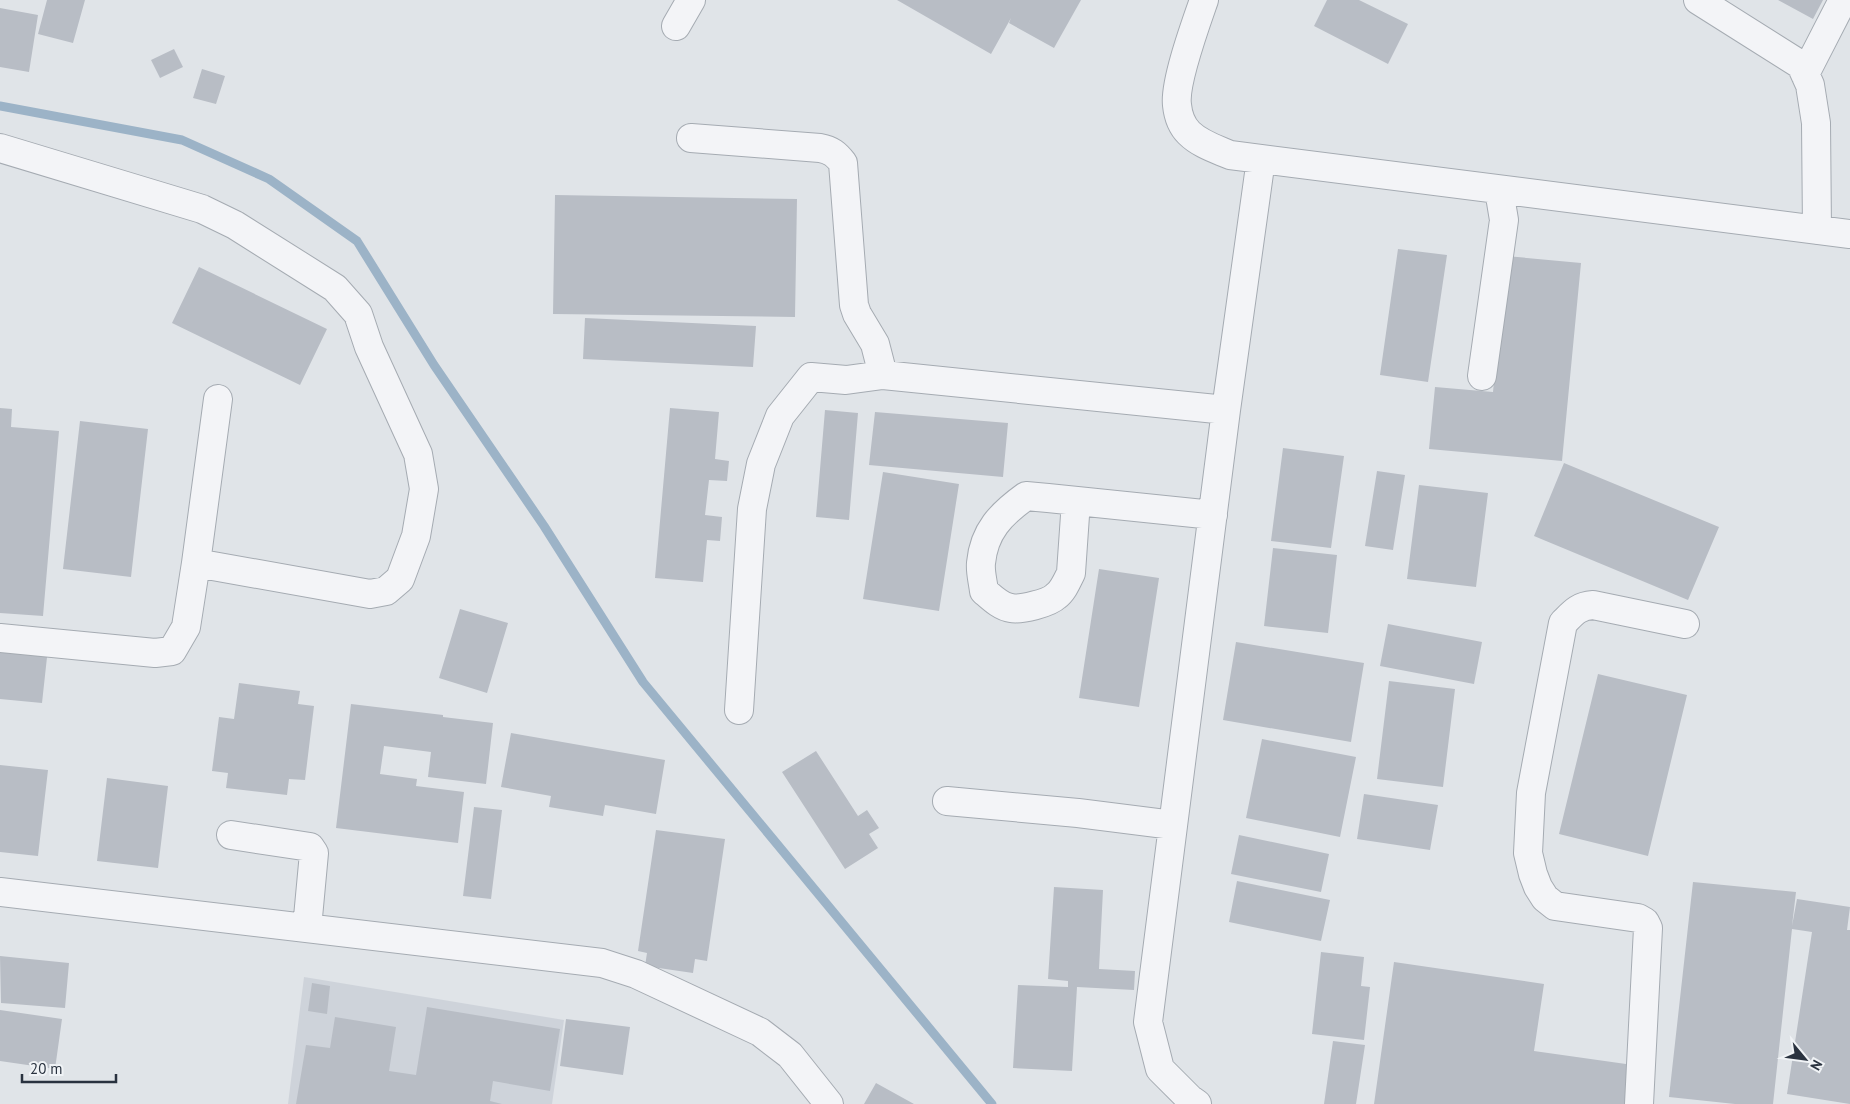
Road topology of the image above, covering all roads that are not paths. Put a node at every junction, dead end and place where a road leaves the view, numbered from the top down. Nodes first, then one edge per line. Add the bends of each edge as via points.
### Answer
1 (691, 0) edge
2 (1204, 0) edge
3 (1698, 0) edge
4 (1844, 0) edge
5 (676, 26) dead end
6 (1805, 74) junction
7 (692, 138) dead end
8 (0, 148) edge
9 (1261, 159) junction
10 (1499, 190) junction
11 (1817, 230) junction
12 (1850, 234) edge
13 (883, 375) junction
14 (1482, 376) dead end
15 (218, 399) dead end
16 (1226, 410) junction
17 (1076, 501) dead end
18 (1213, 515) junction
19 (196, 563) junction
20 (1685, 624) dead end
21 (0, 638) edge
22 (739, 710) dead end
23 (947, 801) dead end
24 (1173, 824) junction
25 (231, 835) dead end
26 (0, 892) edge
27 (307, 928) junction
28 (829, 1104) edge
29 (1198, 1104) edge
30 (1639, 1104) edge

1 - 5 street
2 - 9 street via 1180,77 1176,104 1181,122 1199,141 1230,155
3 - 6 street via 1801,65
4 - 6 street
6 - 11 street via 1816,123
7 - 13 street via 820,148 837,154 843,163 854,305 875,344
8 - 19 street via 202,209 236,225 335,288 358,314 369,347 418,454 424,489 416,536 400,579 386,590 370,594
9 - 10 street
9 - 16 street
10 - 11 street
10 - 14 street via 1504,220
11 - 12 street
13 - 16 street
13 - 22 street via 846,380 811,377 780,416 761,464 752,509
15 - 19 street
16 - 18 street
17 - 18 street
18 - 24 street
19 - 21 street via 186,627 172,652
20 - 30 street via 1593,605 1581,606 1572,613 1563,623 1531,793 1528,853 1533,874 1545,898 1555,906 1638,918 1646,922
23 - 24 street
24 - 29 street via 1148,1022 1160,1069
25 - 27 street via 310,847 314,853
26 - 27 street
27 - 28 street via 602,963 636,974 760,1032 790,1055

